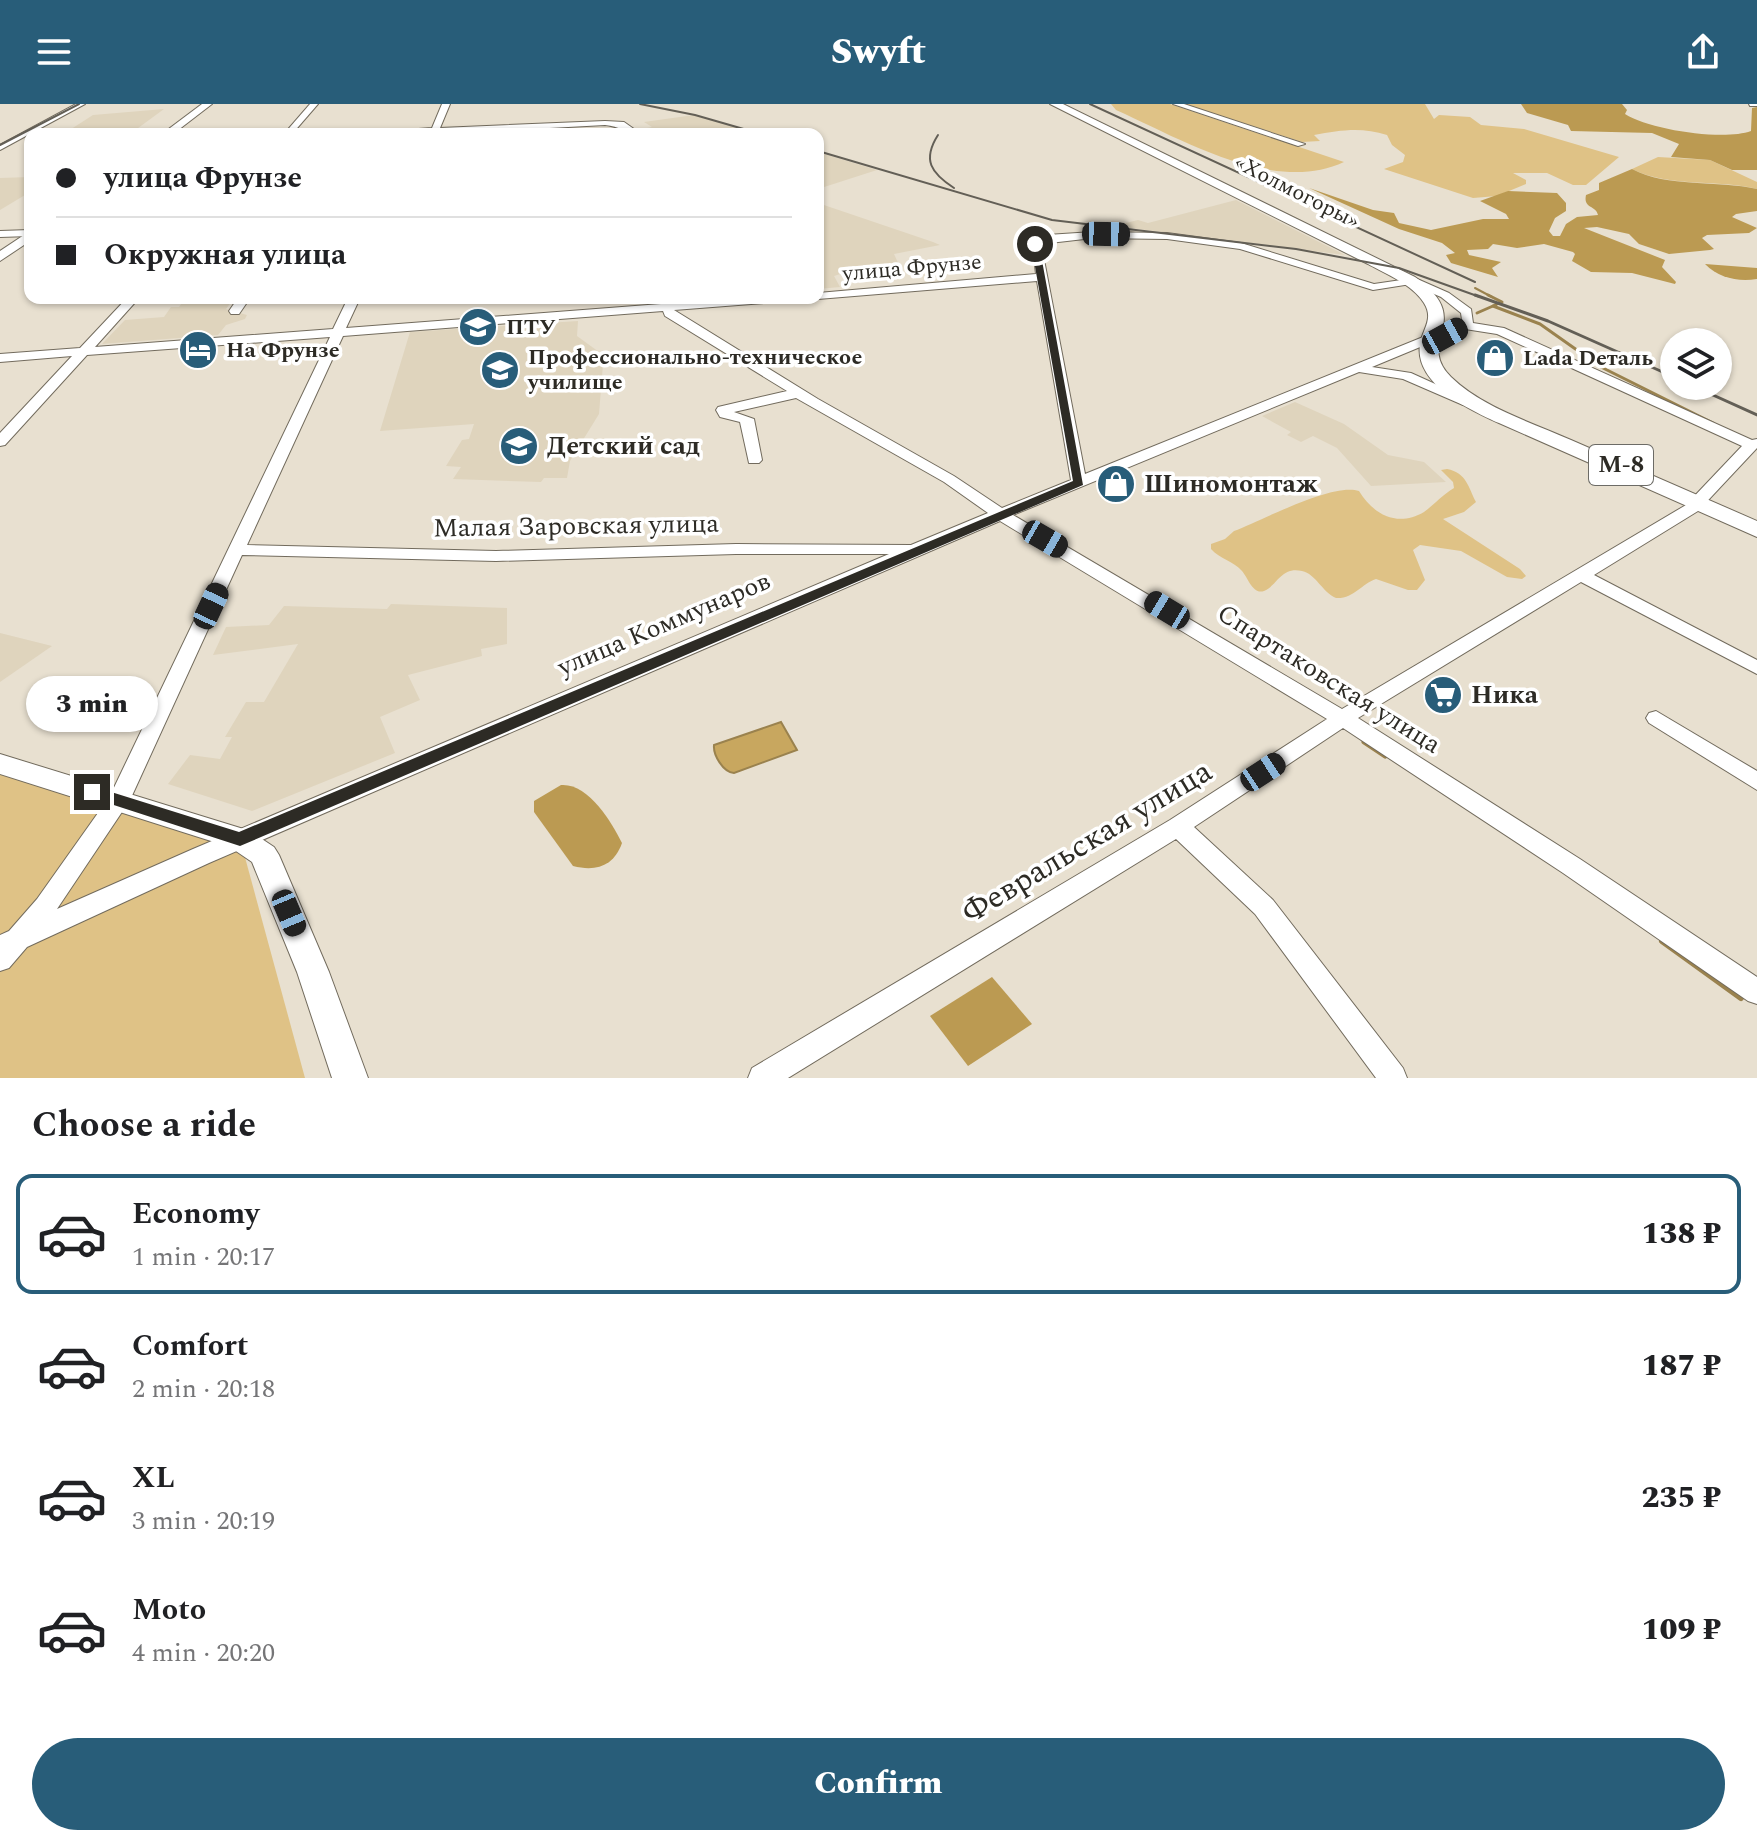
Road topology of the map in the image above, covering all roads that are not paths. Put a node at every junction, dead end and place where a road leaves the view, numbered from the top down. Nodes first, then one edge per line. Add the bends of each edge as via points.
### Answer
1 (81, 104) edge
2 (208, 104) edge
3 (314, 104) edge
4 (446, 104) edge
5 (1055, 104) edge
6 (1063, 104) edge
7 (1177, 104) edge
8 (37, 128) edge
9 (175, 128) edge
10 (293, 128) edge
11 (435, 128) edge
12 (527, 128) edge
13 (627, 128) edge
14 (24, 135) edge
15 (1301, 144) dead end
16 (21, 147) dead end
17 (0, 148) edge
18 (0, 234) edge
19 (24, 234) edge
20 (24, 239) edge
21 (0, 257) edge
22 (1040, 277) junction
23 (1412, 281) junction
24 (824, 295) edge
25 (127, 304) edge
26 (240, 304) edge
27 (351, 304) edge
28 (654, 304) edge
29 (666, 304) edge
30 (235, 311) dead end
31 (1466, 318) junction
32 (339, 331) junction
33 (1439, 336) junction
34 (82, 352) junction
35 (1386, 357) junction
36 (0, 358) edge
37 (1439, 367) junction
38 (1357, 370) junction
39 (1401, 375) junction
40 (798, 393) junction
41 (1481, 407) junction
42 (0, 442) edge
43 (1754, 444) edge
44 (754, 460) dead end
45 (1079, 482) junction
46 (1697, 501) junction
47 (1000, 514) junction
48 (1757, 524) edge
49 (1757, 530) edge
50 (916, 549) junction
51 (238, 550) junction
52 (1579, 574) junction
53 (1757, 668) edge
54 (1345, 717) junction
55 (1656, 718) dead end
56 (0, 764) edge
57 (1757, 782) edge
58 (119, 800) junction
59 (1178, 826) junction
60 (240, 839) junction
61 (5, 949) edge
62 (1757, 992) edge
63 (350, 1078) edge
64 (762, 1078) edge
65 (1393, 1078) edge

1 - 8 street
2 - 9 main road
3 - 10 street
4 - 11 street
5 - 23 highway, «Холмогоры»
6 - 23 highway, «Холмогоры»
7 - 15 street
12 - 13 street
14 - 17 street
16 - 17 street
18 - 19 street
20 - 21 main road
22 - 23 street via 1035,244 1040,240 1135,234 1241,246 1373,287
22 - 24 street, улица Фрунзе
22 - 45 street
23 - 31 street via 1445,295
23 - 33 highway, «Холмогоры» via 1432,293 1446,311 1449,325
25 - 34 street
26 - 30 street
27 - 32 street
28 - 32 street
29 - 40 street, Спартаковская улица via 669,313
31 - 33 street, улица Коммунаров
31 - 43 street
32 - 34 street
32 - 51 street
33 - 35 street, улица Коммунаров
33 - 37 highway, «Холмогоры»
34 - 36 street
34 - 42 street
35 - 37 street
35 - 38 street, улица Коммунаров
35 - 39 street via 1380,365
37 - 39 street via 1429,378
37 - 41 highway, М-8 via 1460,393
37 - 46 highway, М-8 via 1497,409
38 - 39 street, улица Коммунаров
38 - 45 street, улица Коммунаров
39 - 41 street, улица Коммунаров
40 - 44 street via 723,410 747,419
40 - 47 street, Спартаковская улица
41 - 46 highway, М-8
43 - 46 street, Февральская улица
45 - 47 street, улица Коммунаров
46 - 48 highway, М-8
46 - 49 highway, М-8
46 - 52 street, Февральская улица
47 - 50 street, улица Коммунаров
47 - 54 street, Спартаковская улица
50 - 51 street, Малая Заровская улица via 496,556
50 - 60 street, улица Коммунаров
51 - 58 street
52 - 53 street
52 - 54 street, Февральская улица
54 - 59 street, Февральская улица
54 - 62 street, Спартаковская улица
55 - 57 street
56 - 58 main road
58 - 60 main road
58 - 61 street via 46,906
59 - 64 street, Февральская улица
59 - 65 street via 1264,907
60 - 61 street, улица Коммунаров
60 - 63 main road via 264,855

